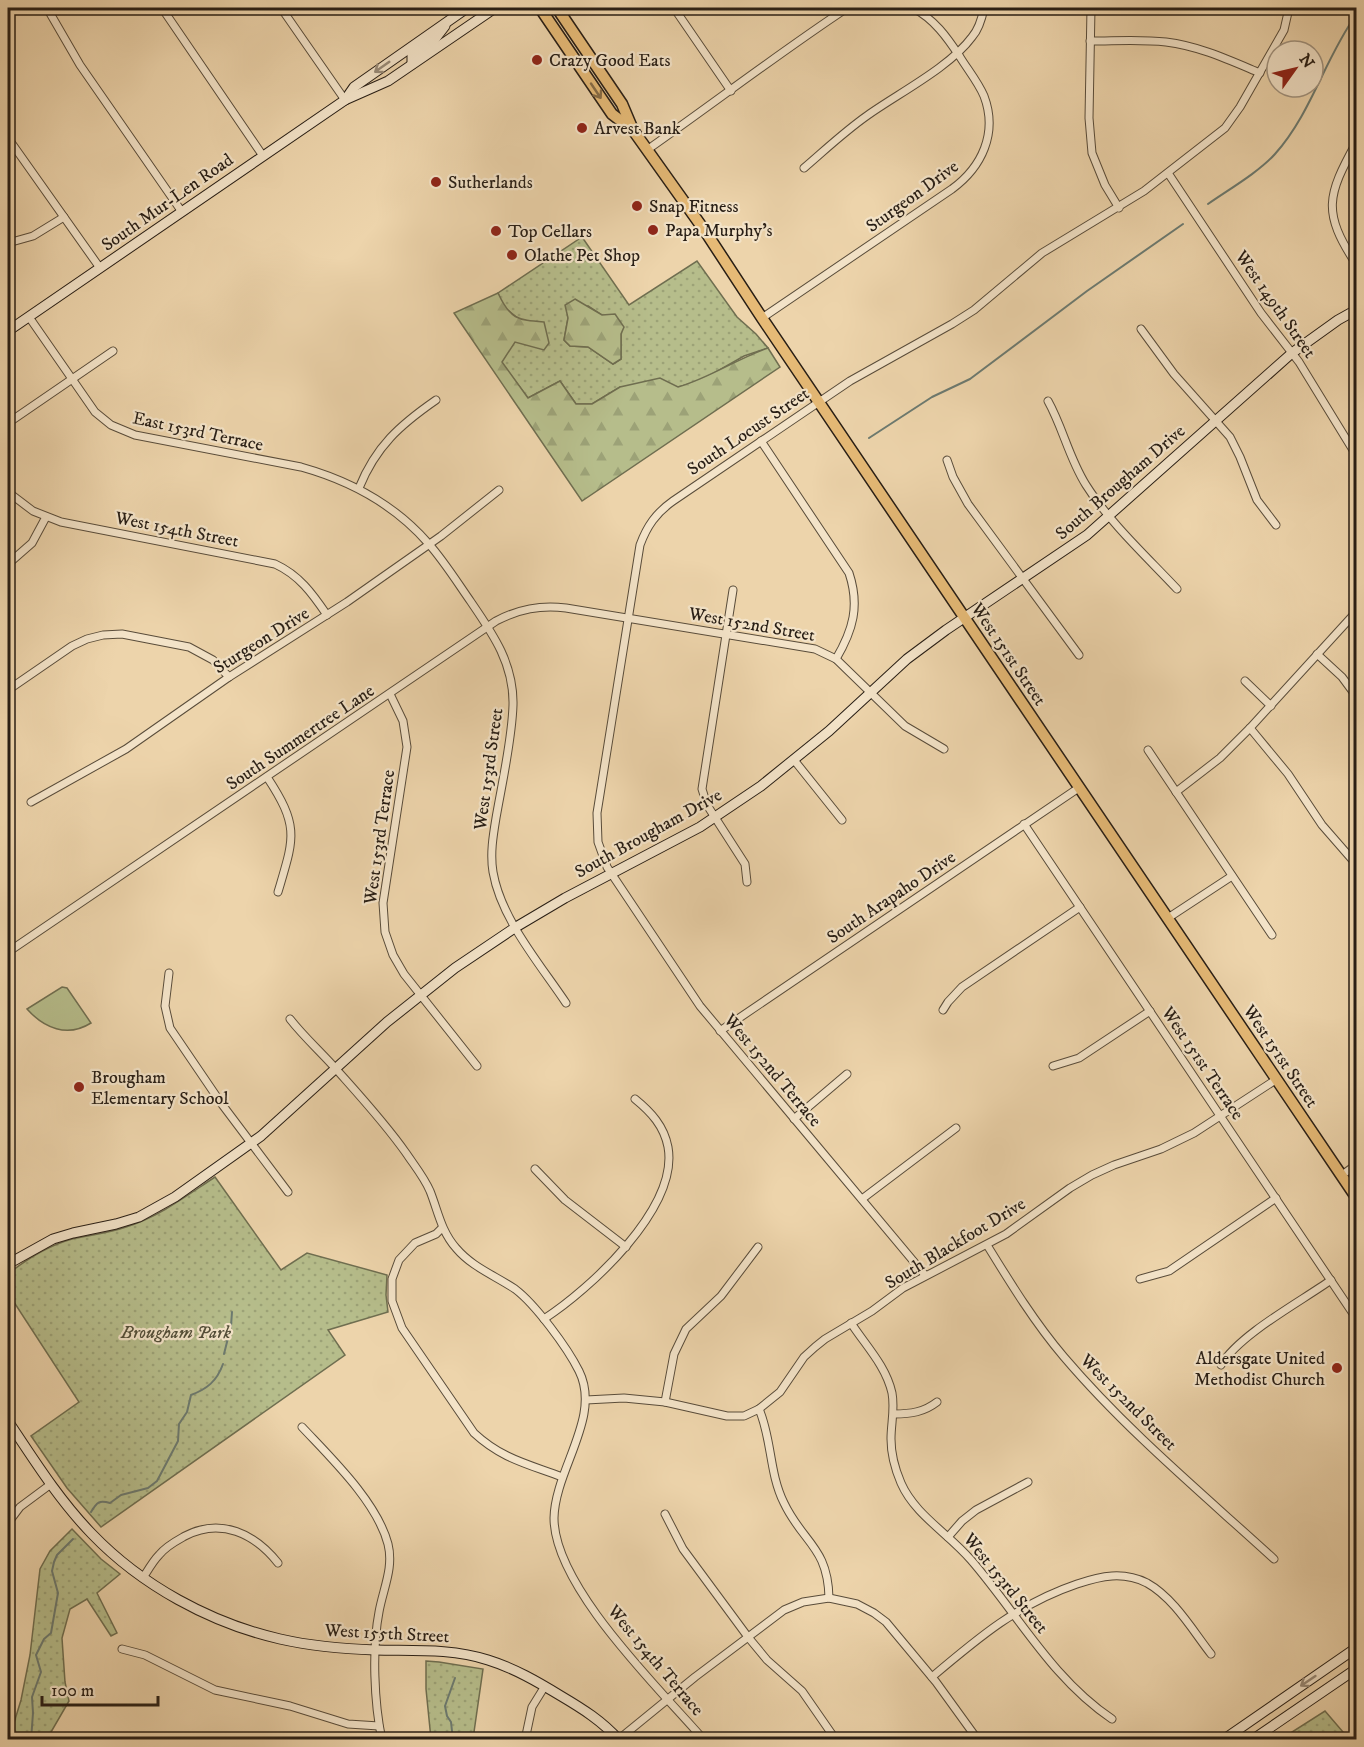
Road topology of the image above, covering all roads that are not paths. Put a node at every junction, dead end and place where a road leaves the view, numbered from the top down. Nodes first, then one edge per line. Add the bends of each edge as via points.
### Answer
1 (48, 8) edge
2 (162, 8) edge
3 (281, 8) edge
4 (467, 8) edge
5 (495, 8) edge
6 (540, 8) edge
7 (557, 8) edge
8 (674, 8) edge
9 (847, 8) edge
10 (913, 8) edge
11 (984, 8) edge
12 (1091, 8) edge
13 (1289, 8) edge
14 (447, 21) junction
15 (1090, 41) junction
16 (957, 53) junction
17 (411, 64) junction
18 (1260, 73) junction
19 (731, 91) junction
20 (345, 100) junction
21 (633, 130) junction
22 (8, 138) edge
23 (1356, 143) edge
24 (646, 150) junction
25 (263, 156) junction
26 (804, 168) dead end
27 (1168, 173) junction
28 (1119, 207) junction
29 (182, 212) junction
30 (64, 217) junction
31 (8, 243) edge
32 (1356, 264) edge
33 (100, 268) junction
34 (1356, 310) edge
35 (29, 317) junction
36 (762, 318) junction
37 (1141, 329) dead end
38 (8, 331) edge
39 (112, 351) dead end
40 (1292, 353) junction
41 (72, 379) junction
42 (436, 400) dead end
43 (1048, 401) dead end
44 (818, 402) junction
45 (1215, 420) junction
46 (8, 423) edge
47 (761, 441) junction
48 (1356, 455) edge
49 (947, 460) dead end
50 (359, 488) junction
51 (499, 490) dead end
52 (8, 492) edge
53 (374, 497) joint
54 (1110, 515) junction
55 (46, 517) junction
56 (1275, 525) dead end
57 (430, 544) junction
58 (8, 564) edge
59 (1022, 579) junction
60 (1177, 589) dead end
61 (733, 590) dead end
62 (1356, 612) edge
63 (327, 615) junction
64 (965, 617) junction
65 (628, 618) junction
66 (488, 627) junction
67 (726, 634) junction
68 (1317, 654) junction
69 (1079, 655) dead end
70 (836, 659) junction
71 (229, 677) junction
72 (1245, 681) dead end
73 (8, 690) edge
74 (870, 693) junction
75 (390, 694) junction
76 (1356, 696) edge
77 (1271, 706) junction
78 (1250, 728) junction
79 (944, 749) dead end
80 (1148, 750) dead end
81 (794, 760) junction
82 (267, 777) junction
83 (1080, 787) junction
84 (1176, 792) junction
85 (30, 802) dead end
86 (714, 817) junction
87 (842, 820) dead end
88 (1024, 824) junction
89 (1356, 864) edge
90 (612, 873) junction
91 (1232, 876) junction
92 (747, 882) dead end
93 (278, 892) dead end
94 (1080, 907) junction
95 (1168, 918) junction
96 (516, 927) junction
97 (1272, 935) dead end
98 (8, 952) edge
99 (169, 973) dead end
100 (420, 995) junction
101 (566, 1003) dead end
102 (943, 1010) dead end
103 (1150, 1011) junction
104 (290, 1019) dead end
105 (720, 1031) junction
106 (477, 1066) dead end
107 (1053, 1066) dead end
108 (336, 1069) junction
109 (847, 1074) dead end
110 (1276, 1079) junction
111 (635, 1099) dead end
112 (1221, 1116) junction
113 (794, 1119) junction
114 (956, 1128) dead end
115 (252, 1143) junction
116 (1356, 1165) edge
117 (536, 1169) dead end
118 (1341, 1175) junction
119 (288, 1192) dead end
120 (1356, 1197) edge
121 (1276, 1198) junction
122 (862, 1199) junction
123 (442, 1228) junction
124 (987, 1245) junction
125 (626, 1247) junction
126 (758, 1247) dead end
127 (8, 1264) edge
128 (925, 1275) junction
129 (1140, 1279) dead end
130 (1331, 1280) junction
131 (1356, 1318) edge
132 (544, 1319) junction
133 (851, 1323) junction
134 (1221, 1365) dead end
135 (586, 1400) junction
136 (665, 1402) junction
137 (937, 1402) dead end
138 (759, 1409) junction
139 (894, 1414) junction
140 (8, 1421) edge
141 (302, 1427) dead end
142 (562, 1477) junction
143 (1028, 1482) dead end
144 (51, 1484) junction
145 (665, 1514) dead end
146 (8, 1523) edge
147 (948, 1537) junction
148 (1274, 1559) dead end
149 (278, 1563) dead end
150 (143, 1578) junction
151 (829, 1598) junction
152 (1012, 1613) junction
153 (748, 1637) junction
154 (1356, 1648) edge
155 (122, 1649) dead end
156 (376, 1650) junction
157 (1211, 1654) dead end
158 (1356, 1669) edge
159 (932, 1677) junction
160 (545, 1686) junction
161 (668, 1699) junction
162 (1112, 1719) dead end
163 (379, 1726) junction
164 (619, 1739) edge
165 (382, 1740) edge
166 (525, 1740) edge
167 (704, 1740) edge
168 (836, 1740) edge
169 (978, 1740) edge
170 (1223, 1740) edge
171 (1252, 1740) edge

1 - 29 street via 80,65
2 - 25 street
3 - 20 street
4 - 14 street, South Mur-Len Road
5 - 17 street, South Mur-Len Road
6 -> 21 main road, West 151st Street via 612,114
7 - 21 main road, West 151st Street via 622,104
8 - 19 street
9 - 19 street via 783,50
10 - 16 street, Sturgeon Drive via 936,25
11 - 16 street via 976,32
12 - 15 street
13 - 18 street, South Locust Street via 1284,30
14 - 17 street via 435,39 412,56
14 -> 20 street, South Mur-Len Road via 354,87
15 - 18 street via 1187,46
15 - 28 street via 1092,153
16 - 26 street via 852,127
16 - 36 street, Sturgeon Drive via 981,92 988,116 987,141 974,170
17 - 20 street, South Mur-Len Road via 388,81
18 - 27 street, South Locust Street via 1225,128
19 - 24 street
20 - 25 street, South Mur-Len Road
21 - 24 main road, West 151st Street
22 - 30 street
23 - 32 street via 1336,181 1332,208 1339,236
24 - 36 main road, West 151st Street
25 - 29 street, South Mur-Len Road
27 - 28 street, South Locust Street
27 - 40 street, West 149th Street
28 - 44 street, South Locust Street via 1042,253 952,324
29 - 33 street, South Mur-Len Road
30 - 31 street via 33,236
30 - 33 street
33 - 35 street, South Mur-Len Road
34 - 40 street, South Brougham Drive
35 - 38 street, South Mur-Len Road
35 - 41 street, East 153rd Terrace
36 - 44 main road, West 151st Street
37 - 45 street
39 - 41 street
40 - 45 street, South Brougham Drive
40 - 48 street, West 149th Street
41 - 46 street
41 - 50 street, East 153rd Terrace via 100,417 135,435 301,467
42 - 50 street via 384,444 368,466
43 - 54 street via 1076,467
44 - 47 street, South Locust Street
44 - 64 main road, West 151st Street
45 - 54 street, South Brougham Drive
45 - 56 street via 1230,437 1257,500
47 - 65 street, South Locust Street via 655,516 640,545
47 - 70 street via 849,573 855,596 854,618
49 - 59 street via 962,494
50 - 53 street, East 153rd Terrace
51 - 57 street, Sturgeon Drive
52 - 55 street, West 154th Street
53 - 57 street, West 153rd Street
54 - 59 street, South Brougham Drive
54 - 60 street
55 - 58 street via 32,543
55 - 63 street, West 154th Street via 275,564 306,585
57 - 63 street, Sturgeon Drive
57 - 66 street, West 153rd Street
59 - 64 street, South Brougham Drive
59 - 69 street
61 - 67 street
62 - 68 street
63 - 71 street, Sturgeon Drive
64 - 74 street, South Brougham Drive via 907,659
64 - 83 main road, West 151st Street
65 - 66 street, South Summertree Lane via 537,607 509,614
65 - 67 street, West 152nd Street
65 - 90 street, South Locust Street via 596,826 602,859
66 - 75 street, South Summertree Lane
66 - 96 street, West 153rd Street via 506,658 513,694 492,852 495,884
67 - 70 street, West 152nd Street via 815,649
67 - 86 street via 702,789 706,806
68 - 76 street
68 - 77 street
70 - 74 street, West 152nd Street
71 - 73 street via 213,660 189,647 122,634 103,635 72,646
71 - 85 street, Sturgeon Drive via 126,749
72 - 77 street
74 - 79 street, West 152nd Street via 904,726
74 - 81 street, South Brougham Drive
75 - 82 street, South Summertree Lane
75 - 100 street, West 153rd Terrace via 403,721 407,747 383,921 393,955
77 - 78 street
78 - 84 street via 1220,758
78 - 89 street
80 - 84 street
81 - 86 street, South Brougham Drive
81 - 87 street
82 - 93 street via 285,804 292,831
82 - 98 street, South Summertree Lane
83 - 88 street, South Arapaho Drive
83 - 95 main road, West 151st Street
84 - 91 street
86 - 90 street, South Brougham Drive
86 - 92 street via 745,864
88 - 94 street, West 151st Terrace
88 - 105 street, South Arapaho Drive
90 - 96 street, South Brougham Drive
90 - 105 street, West 152nd Terrace via 673,968
91 - 95 street
91 - 97 street
94 - 102 street via 962,987
94 - 103 street, West 151st Terrace
95 - 110 main road, West 151st Street
96 - 100 street, South Brougham Drive
96 - 101 street, West 153rd Street
99 - 115 street via 165,1006 171,1028
100 - 106 street, West 153rd Terrace
100 - 108 street, South Brougham Drive
103 - 107 street via 1079,1058
103 - 112 street, West 151st Terrace
104 - 108 street
105 - 113 street, West 152nd Terrace
108 - 115 street, South Brougham Drive
108 - 123 street via 379,1118 422,1177
109 - 113 street
110 - 112 street, South Blackfoot Drive
110 - 118 main road, West 151st Street
111 - 125 street via 659,1124 669,1148 669,1162 664,1186
112 - 121 street, West 151st Terrace
112 - 124 street, South Blackfoot Drive via 1171,1145 1092,1175
113 - 122 street, West 152nd Terrace
114 - 122 street
115 - 119 street
115 - 127 street, South Brougham Drive via 139,1217 52,1239
116 - 118 street
117 - 125 street via 565,1200
118 - 120 main road, West 151st Street
121 - 129 street via 1169,1270
121 - 130 street, West 151st Terrace
122 - 128 street, West 152nd Terrace
123 - 132 street via 472,1264 517,1291
123 - 142 street via 415,1243 399,1260 391,1289 398,1320 474,1433 505,1456
124 - 128 street, South Blackfoot Drive
124 - 148 street, West 152nd Street via 1044,1332 1096,1394
125 - 132 street via 573,1299
126 - 136 street via 721,1296 686,1329 674,1354
128 - 133 street, South Blackfoot Drive
130 - 131 street, West 151st Terrace
130 - 134 street via 1242,1341
132 - 135 street via 579,1371
133 - 138 street, South Blackfoot Drive via 804,1357 780,1392
133 - 139 street, West 153rd Street via 886,1373
135 - 136 street, South Blackfoot Drive
135 - 142 street
136 - 138 street, South Blackfoot Drive via 727,1416 744,1416
137 - 139 street via 919,1412
138 - 151 street via 767,1428 779,1493 797,1526 820,1554
139 - 147 street, West 153rd Street via 891,1439 899,1480 920,1511
140 - 144 street, West 155th Street
141 - 156 street via 356,1488 385,1536 389,1567 378,1613
142 - 161 street, West 154th Terrace via 554,1518 562,1557 609,1632
143 - 147 street via 976,1510
144 - 146 street via 21,1507
144 - 150 street, West 155th Street via 92,1533
145 - 153 street via 683,1549
147 - 152 street, West 153rd Street
149 - 150 street via 261,1545 237,1530 209,1528 194,1531 165,1548
150 - 156 street, West 155th Street via 207,1614 259,1634 319,1646
151 - 153 street via 790,1607
151 - 159 street via 857,1604 874,1613
152 - 157 street via 1088,1580 1107,1575 1136,1578 1168,1601
152 - 159 street
152 - 162 street, West 153rd Street via 1070,1682
153 - 161 street
153 - 168 street via 802,1691
154 -> 170 street
155 - 163 street via 145,1655 215,1690 290,1706 348,1724
156 - 160 street, West 155th Street via 471,1656 514,1670
156 - 163 street
158 - 171 street
159 - 169 street
160 - 164 street, West 155th Street via 592,1715
160 - 166 street via 532,1707
161 - 164 street
161 - 167 street, West 154th Terrace
163 - 165 street

